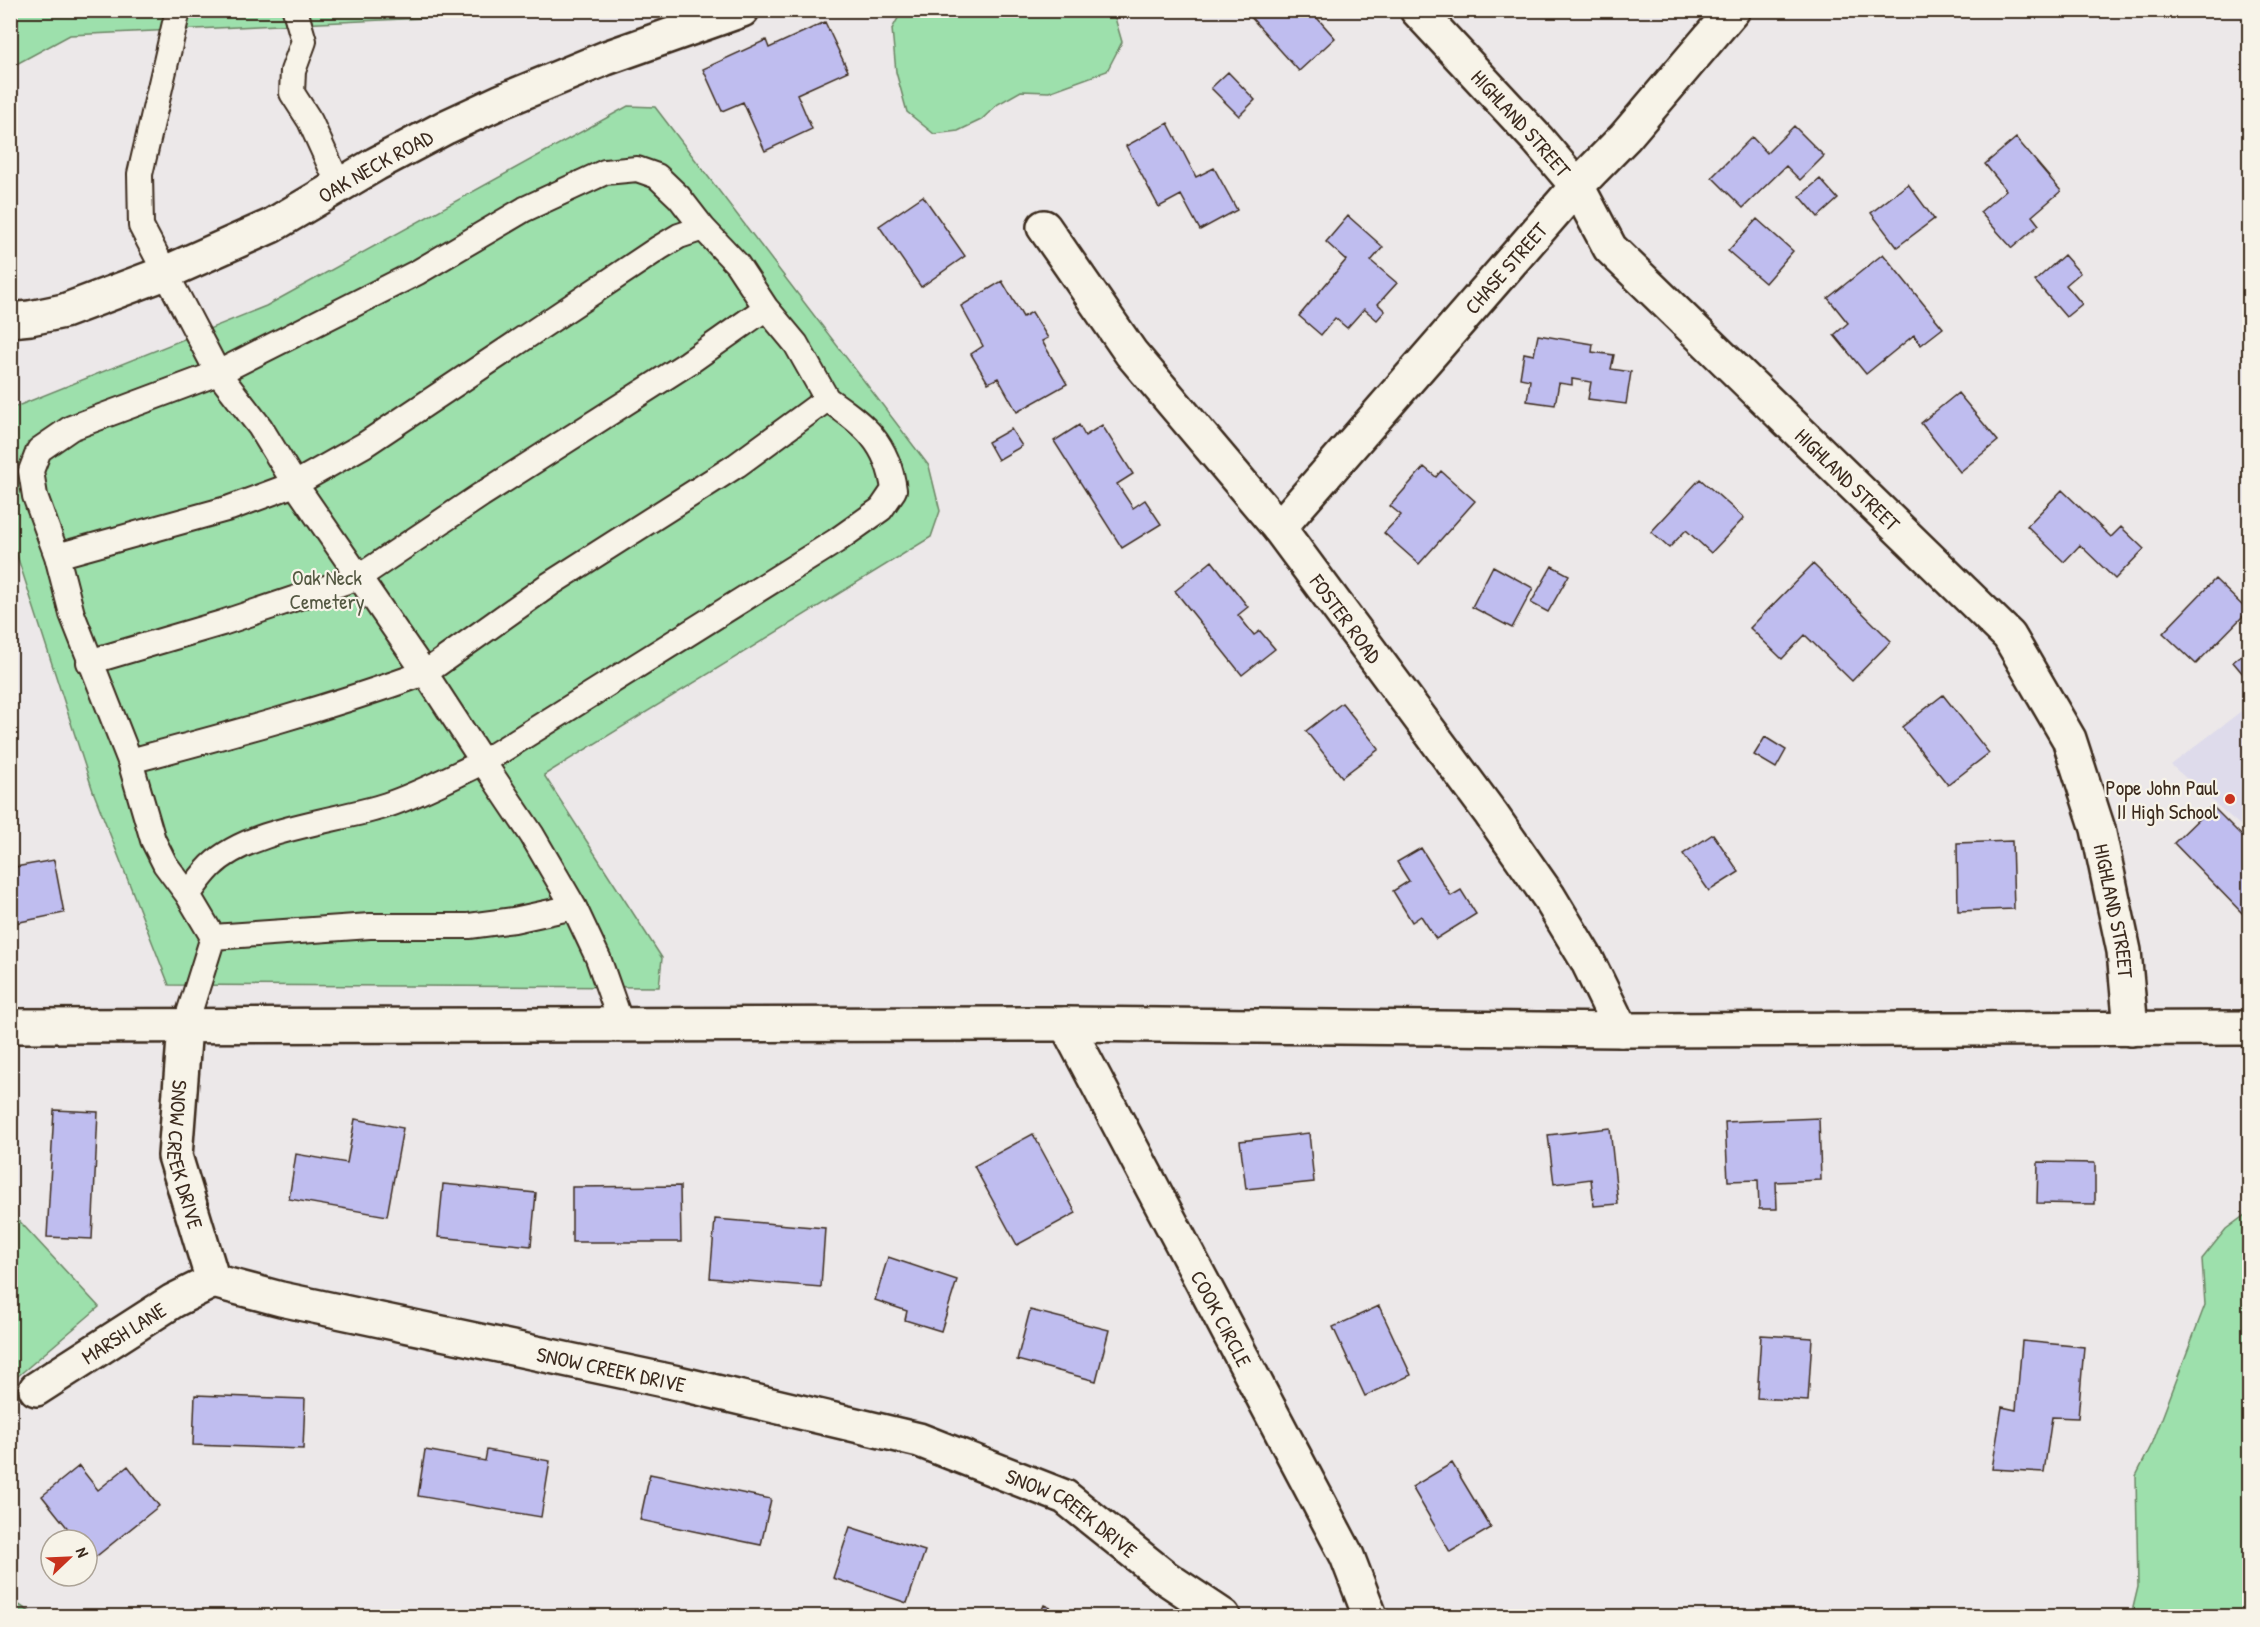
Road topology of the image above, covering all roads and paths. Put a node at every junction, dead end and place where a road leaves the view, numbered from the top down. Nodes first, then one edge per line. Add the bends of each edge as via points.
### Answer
1 (178, 10) edge
2 (295, 10) edge
3 (742, 10) edge
4 (1416, 10) edge
5 (1733, 10) edge
6 (339, 185) junction
7 (1578, 186) junction
8 (1044, 227) dead end
9 (703, 228) junction
10 (165, 273) junction
11 (766, 308) junction
12 (10, 320) edge
13 (218, 373) junction
14 (827, 399) junction
15 (295, 484) junction
16 (1279, 528) junction
17 (57, 556) junction
18 (359, 577) junction
19 (89, 662) junction
20 (425, 673) junction
21 (130, 761) junction
22 (483, 762) junction
23 (188, 895) junction
24 (574, 906) junction
25 (213, 937) junction
26 (1066, 1024) junction
27 (10, 1026) edge
28 (185, 1026) junction
29 (622, 1026) junction
30 (2250, 1028) edge
31 (2131, 1029) junction
32 (1621, 1030) junction
33 (213, 1281) junction
34 (36, 1389) dead end
35 (1223, 1617) edge
36 (1370, 1617) edge

1 - 10 lane via 140,174 141,226
2 - 6 lane via 304,41 293,71 292,93
3 - 6 street, OAK NECK ROAD via 606,58 502,101
4 - 7 street, HIGHLAND STREET
5 - 7 street, CHASE STREET
6 - 10 street, OAK NECK ROAD via 271,226
7 - 16 street, CHASE STREET
7 - 31 street, HIGHLAND STREET via 1610,248 2009,636 2068,739 2098,829 2124,951
8 - 16 street, FOSTER ROAD via 1131,353
9 - 11 lane via 736,264
9 - 13 lane via 657,176 637,169 605,172 525,208 418,272
9 - 15 lane via 659,248 364,445
10 - 12 street, OAK NECK ROAD via 64,311
10 - 13 lane
11 - 14 lane via 796,344
11 - 18 lane
13 - 15 lane via 260,428
13 - 17 lane via 71,428 39,450 31,471 34,496
14 - 20 lane via 737,465 550,584
14 - 22 lane via 860,421 886,456 894,490 881,509
15 - 17 lane via 230,508
15 - 18 lane
16 - 32 street, FOSTER ROAD via 1549,897 1587,960
17 - 19 lane
18 - 19 lane
18 - 20 lane
19 - 21 lane
20 - 21 lane via 315,710
20 - 22 lane
21 - 23 lane via 153,840
22 - 23 lane via 386,805 270,835 239,847 212,865
22 - 24 lane
23 - 25 lane
24 - 25 lane via 469,926 370,926
24 - 29 lane
25 - 28 lane
26 - 29 street
26 - 32 street
26 - 36 street, COOK CIRCLE via 1347,1556
27 - 28 street
28 - 29 street
28 - 33 street, SNOW CREEK DRIVE via 175,1156
30 - 31 street
31 - 32 street
33 - 34 street, MARSH LANE via 173,1301
33 - 35 street, SNOW CREEK DRIVE via 919,1440 1065,1497 1166,1578

